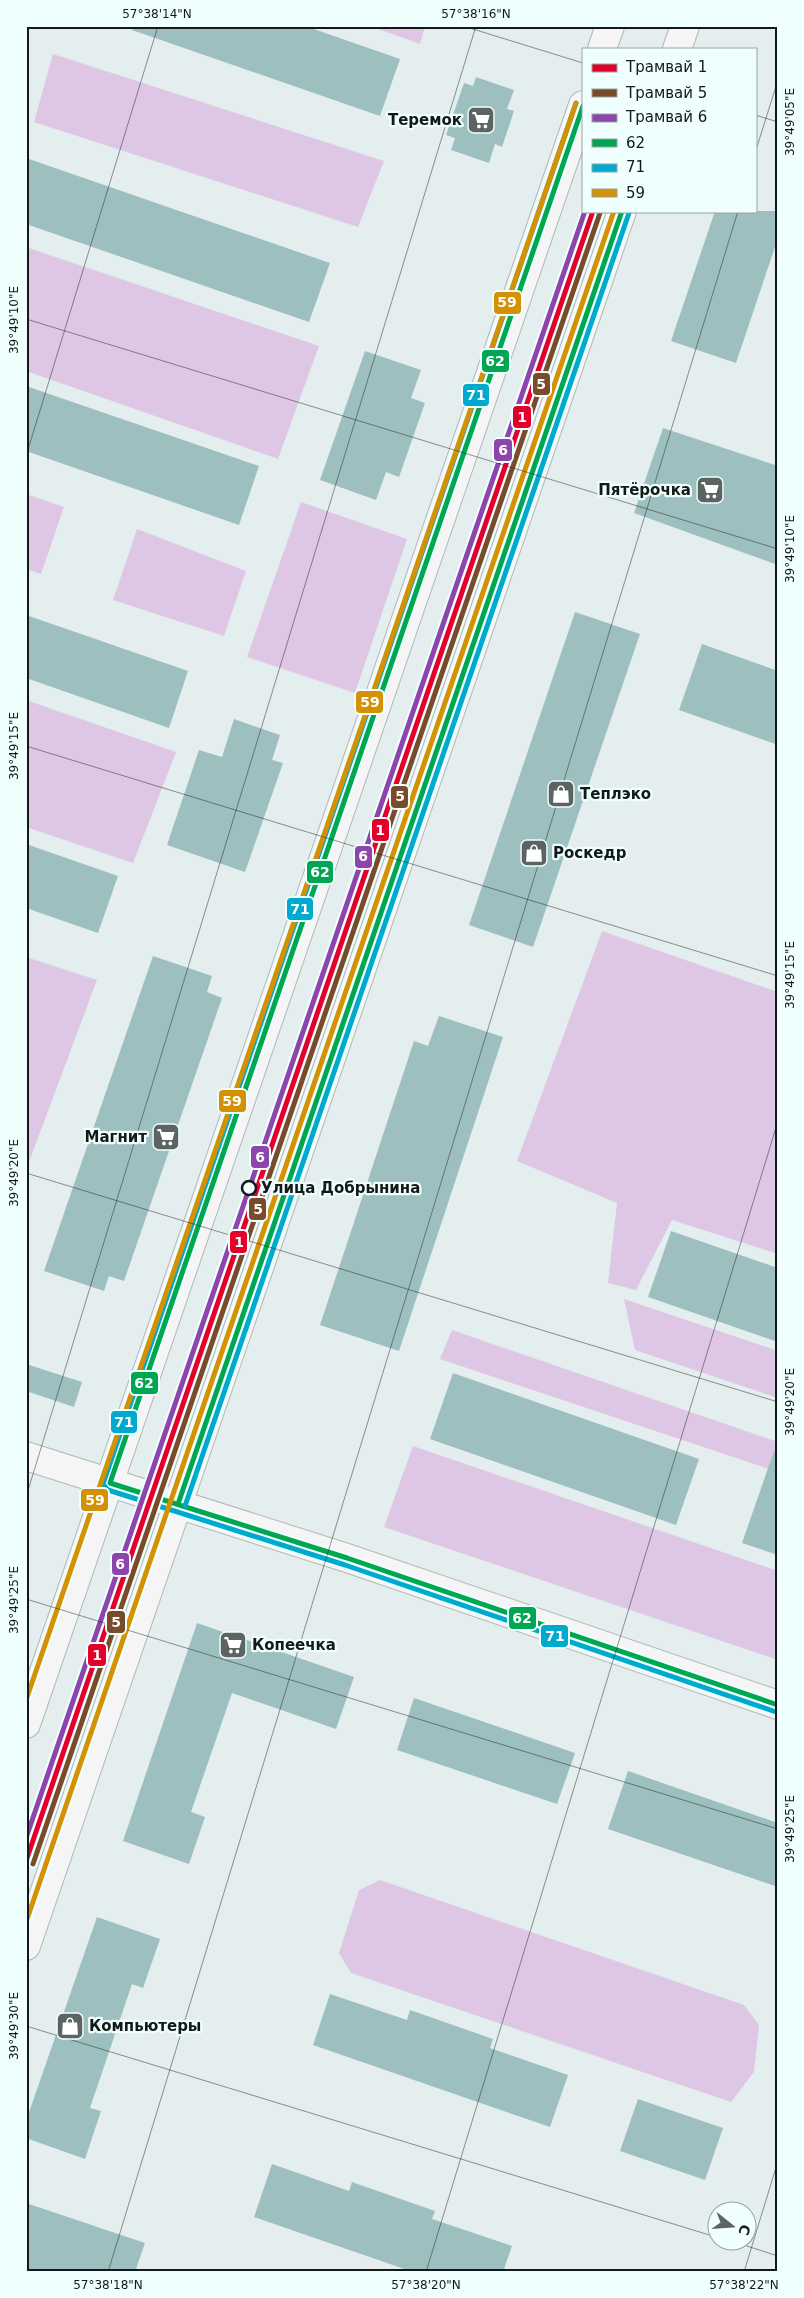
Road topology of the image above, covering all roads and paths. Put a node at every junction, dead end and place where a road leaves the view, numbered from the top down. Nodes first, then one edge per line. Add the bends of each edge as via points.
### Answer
1 (610, 26) edge
2 (685, 26) edge
3 (602, 48) edge
4 (677, 48) edge
5 (582, 107) edge
6 (622, 212) edge
7 (26, 1456) edge
8 (110, 1483) junction
9 (178, 1504) junction
10 (778, 1705) edge
11 (26, 1724) edge
12 (26, 1946) edge

1 - 3 street
2 - 4 street
5 - 8 street
6 - 9 street
7 - 8 street
8 - 9 street
8 - 11 street
9 - 10 street
9 - 12 street

